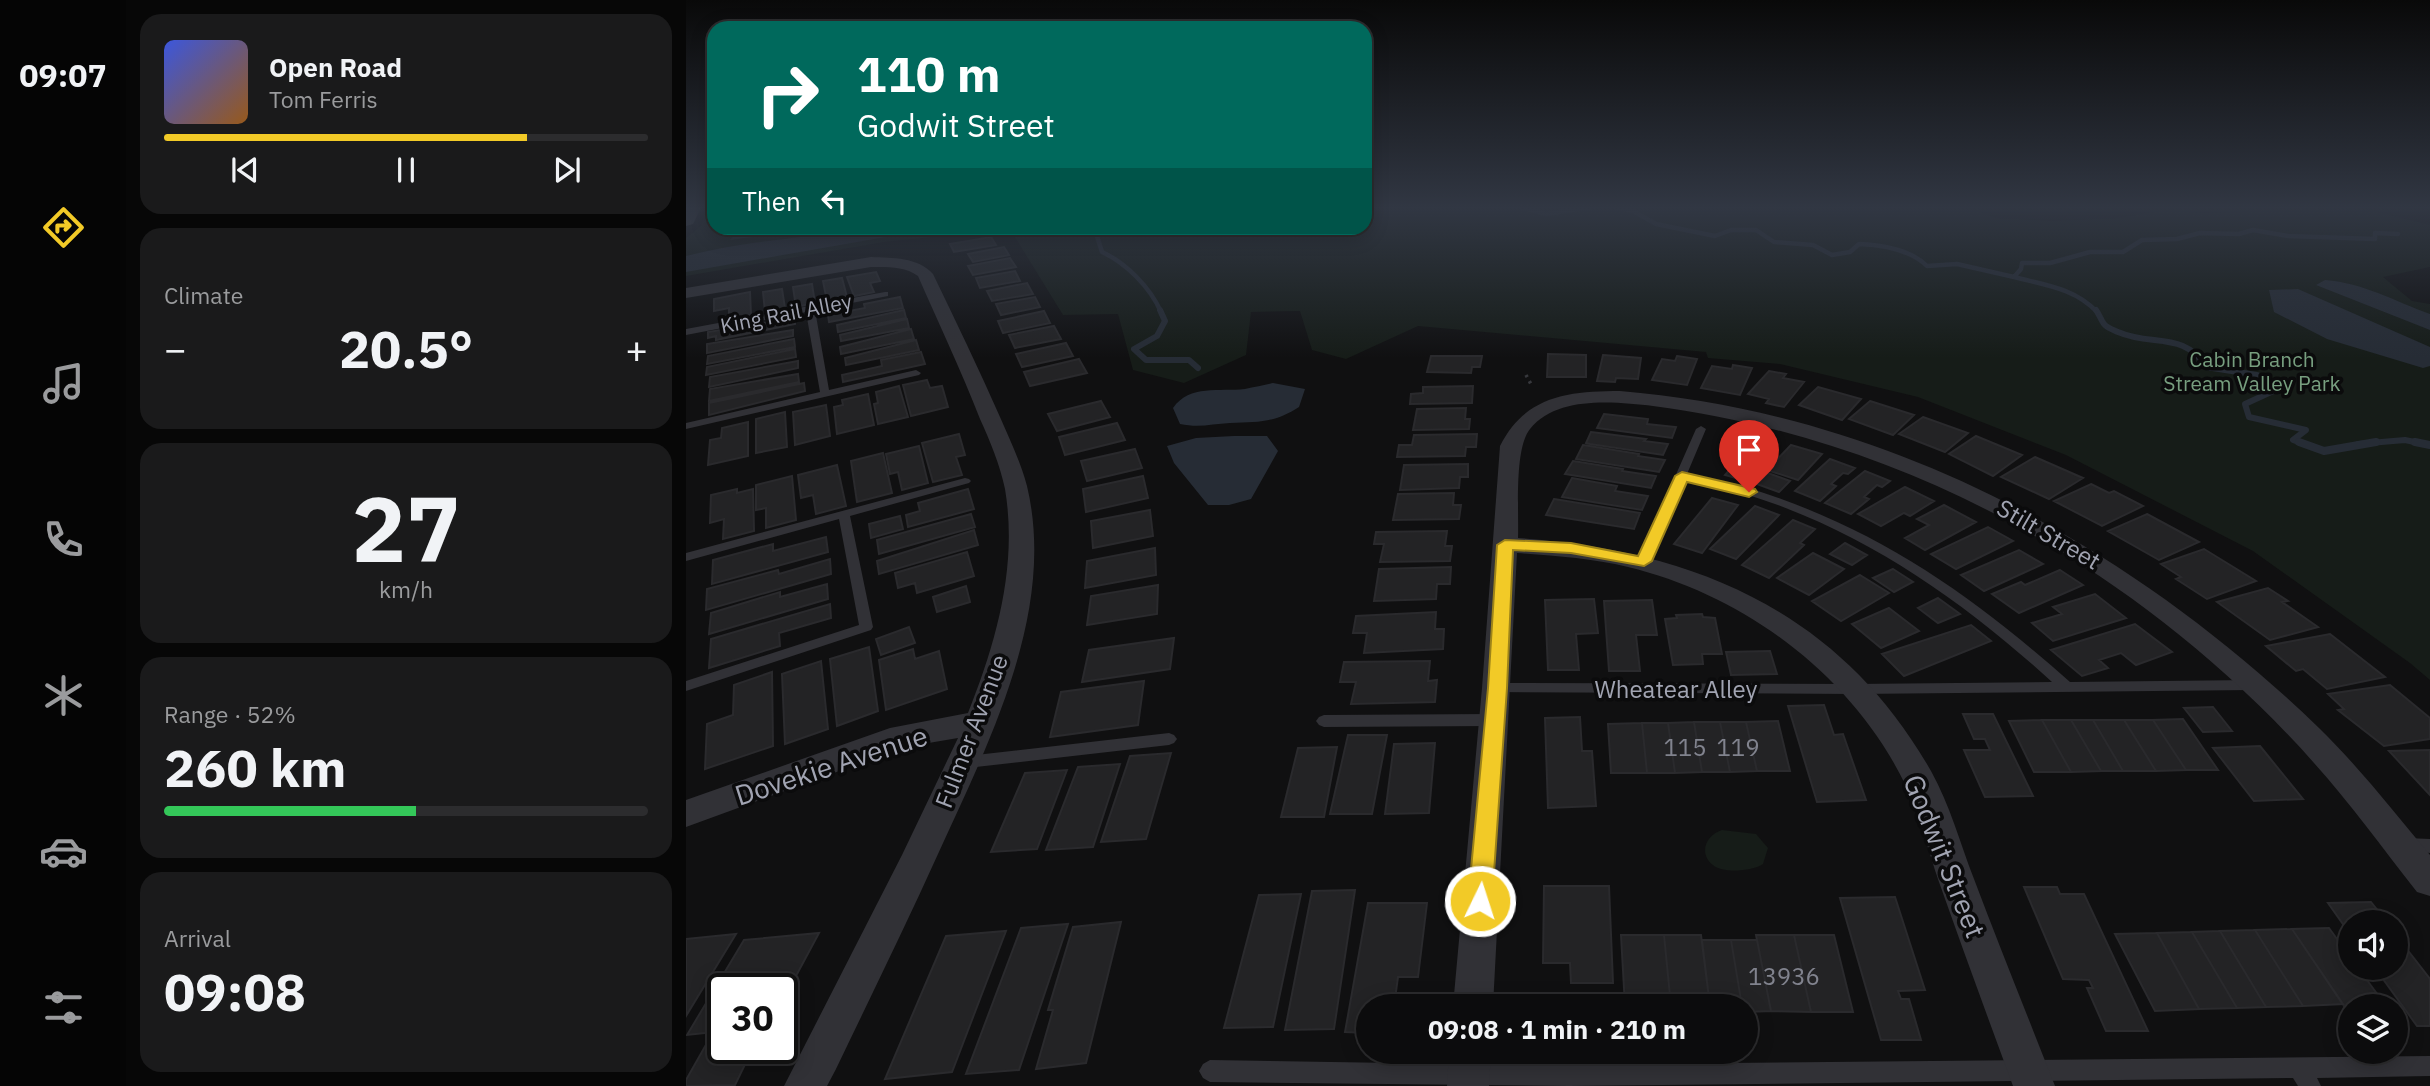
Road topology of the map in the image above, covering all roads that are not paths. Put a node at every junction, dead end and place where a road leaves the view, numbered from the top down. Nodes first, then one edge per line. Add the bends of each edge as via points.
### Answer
1 (686, 293) edge
2 (885, 294) dead end
3 (810, 308) junction
4 (686, 332) edge
5 (916, 373) dead end
6 (825, 394) junction
7 (686, 426) edge
8 (1701, 429) dead end
9 (1682, 476) junction
10 (965, 481) dead end
11 (844, 514) junction
12 (1505, 545) junction
13 (686, 557) edge
14 (1644, 561) junction
15 (2255, 685) junction
16 (686, 686) edge
17 (2067, 687) junction
18 (1497, 688) junction
19 (1855, 689) junction
20 (1493, 720) junction
21 (1324, 721) dead end
22 (978, 723) junction
23 (1169, 739) dead end
24 (963, 762) junction
25 (686, 814) edge
26 (2400, 845) junction
27 (2430, 846) edge
28 (2430, 881) edge
29 (1475, 994) edge
30 (2430, 1066) edge
31 (2298, 1067) junction
32 (1210, 1070) dead end
33 (1469, 1071) edge
34 (2031, 1078) edge
35 (1749, 1080) edge
36 (805, 1086) edge
37 (2310, 1086) edge

1 - 22 street, Fulmer Avenue via 871,262 902,263 925,274 988,411 1017,493 1021,547 1017,596 1000,667
2 - 3 lane, King Rail Alley
3 - 4 lane, King Rail Alley
3 - 6 lane
5 - 6 lane
6 - 7 lane
8 - 9 lane
9 - 14 lane
9 - 17 lane via 1749,492 1884,549 1974,607
10 - 11 lane
11 - 13 lane
11 - 16 lane via 866,627
12 - 14 street, Godwit Street via 1571,548
12 - 15 street, Stilt Street via 1511,446 1523,424 1543,410 1592,397 1638,398 1737,414 1810,431 1983,496 2084,552 2183,621
12 - 18 street, Stilt Street
14 - 19 street, Godwit Street via 1741,600 1786,626
15 - 17 lane, Wheatear Alley
15 - 26 street, Stilt Street via 2310,738
17 - 19 lane, Wheatear Alley
18 - 19 lane, Wheatear Alley
18 - 20 street, Stilt Street
19 - 34 street, Godwit Street via 1918,779
20 - 21 lane
20 - 29 street, Stilt Street
22 - 24 street, Fulmer Avenue
22 - 25 street, Dovekie Avenue via 901,736
23 - 24 lane
24 - 36 street, Fulmer Avenue via 893,914
26 - 27 lane
26 - 28 street, Stilt Street
30 - 31 lane
31 - 34 lane
31 - 37 lane
32 - 33 lane
33 - 35 lane
34 - 35 lane

